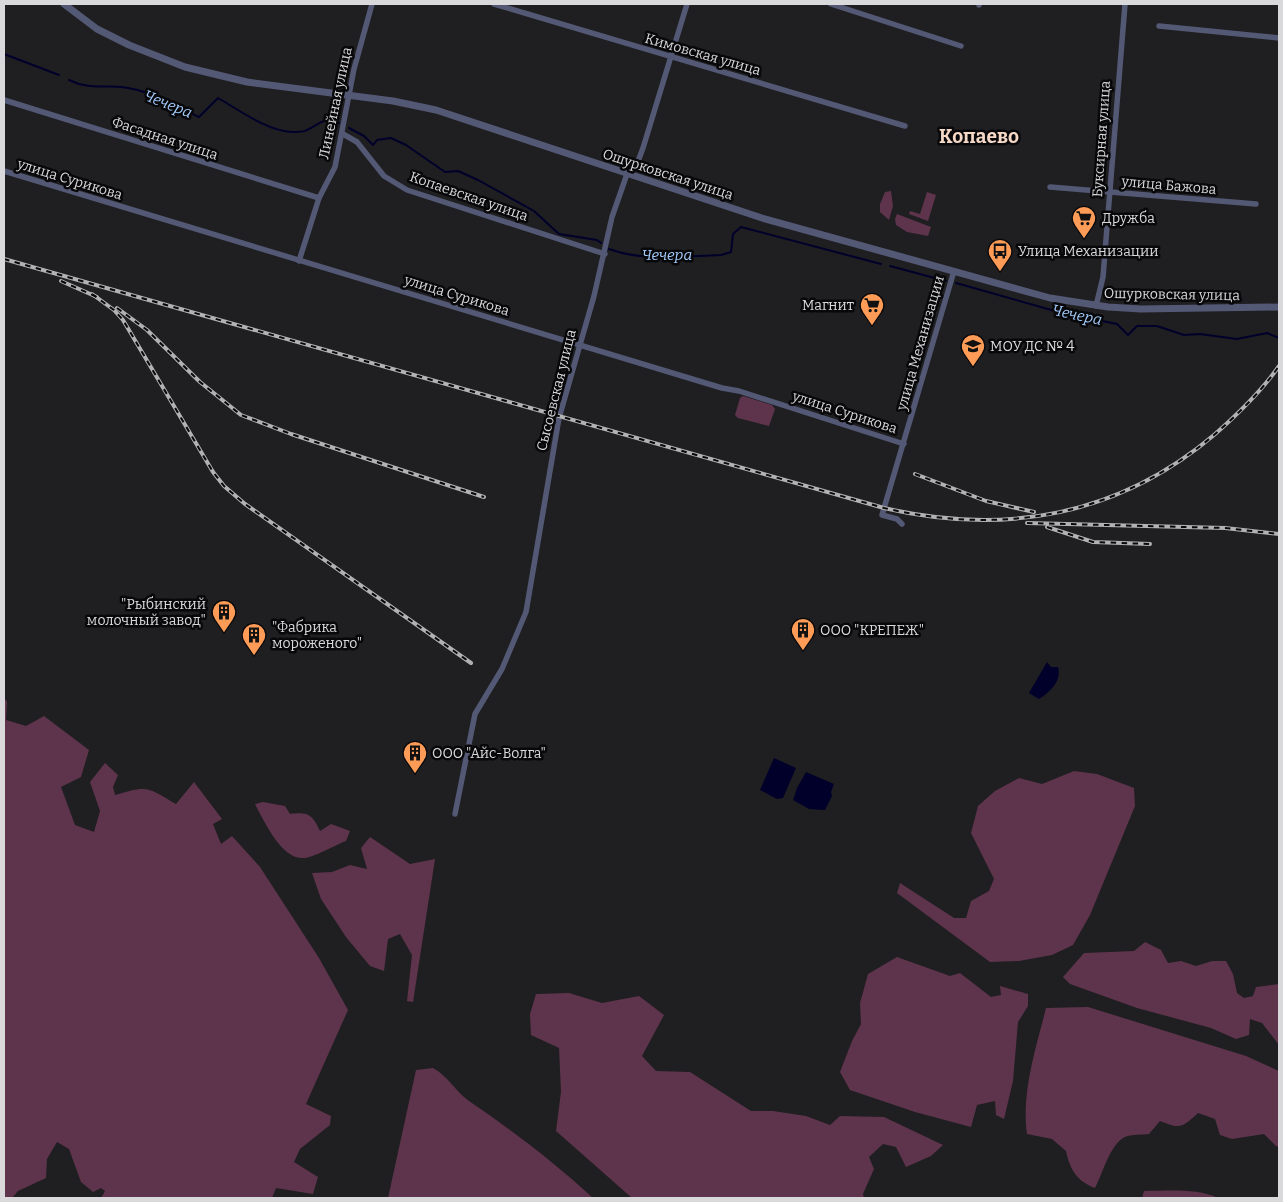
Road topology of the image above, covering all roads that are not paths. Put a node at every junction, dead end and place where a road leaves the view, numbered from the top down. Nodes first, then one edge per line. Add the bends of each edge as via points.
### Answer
1 (64, 4) edge
2 (372, 4) edge
3 (494, 4) edge
4 (687, 4) edge
5 (831, 4) edge
6 (1125, 4) edge
7 (1159, 26) dead end
8 (1279, 38) edge
9 (961, 46) dead end
10 (670, 58) junction
11 (349, 96) junction
12 (4, 100) edge
13 (905, 126) dead end
14 (343, 134) junction
15 (4, 172) edge
16 (627, 174) junction
17 (1050, 187) dead end
18 (1110, 192) junction
19 (319, 198) junction
20 (1256, 204) dead end
21 (605, 254) junction
22 (299, 261) junction
23 (954, 271) junction
24 (1096, 306) junction
25 (1279, 307) edge
26 (579, 345) junction
27 (904, 444) junction
28 (902, 524) dead end
29 (455, 814) dead end

1 - 11 street, Ошурковская улица via 98,29 185,67 254,83
2 - 11 street, Линейная улица
3 - 10 street, Кимовская улица
4 - 10 street, Сысоевская улица
5 - 9 street
6 - 18 street, Буксирная улица
7 - 8 street
10 - 13 street, Кимовская улица
10 - 16 street, Сысоевская улица via 642,148 636,164
11 - 14 street, Линейная улица
11 - 16 street, Ошурковская улица via 436,110
12 - 19 street, Фасадная улица
14 - 19 street, Линейная улица via 335,166
14 - 21 street, Копаевская улица via 356,142 384,176 407,190
15 - 22 street, улица Сурикова
16 - 21 street, Сысоевская улица via 612,217
16 - 23 street, Ошурковская улица via 762,218
17 - 18 street, улица Бажова
18 - 20 street, улица Бажова
18 - 24 street, Буксирная улица via 1103,277
19 - 22 street, Линейная улица
21 - 26 street, Сысоевская улица
22 - 26 street, улица Сурикова
23 - 24 street, Ошурковская улица via 1050,298
23 - 27 street, улица Механизации
24 - 25 street, Ошурковская улица via 1141,309
26 - 27 street, улица Сурикова via 739,391
26 - 29 street, Сысоевская улица via 555,434 526,612 502,669 475,714
27 - 28 street, улица Механизации via 882,514

